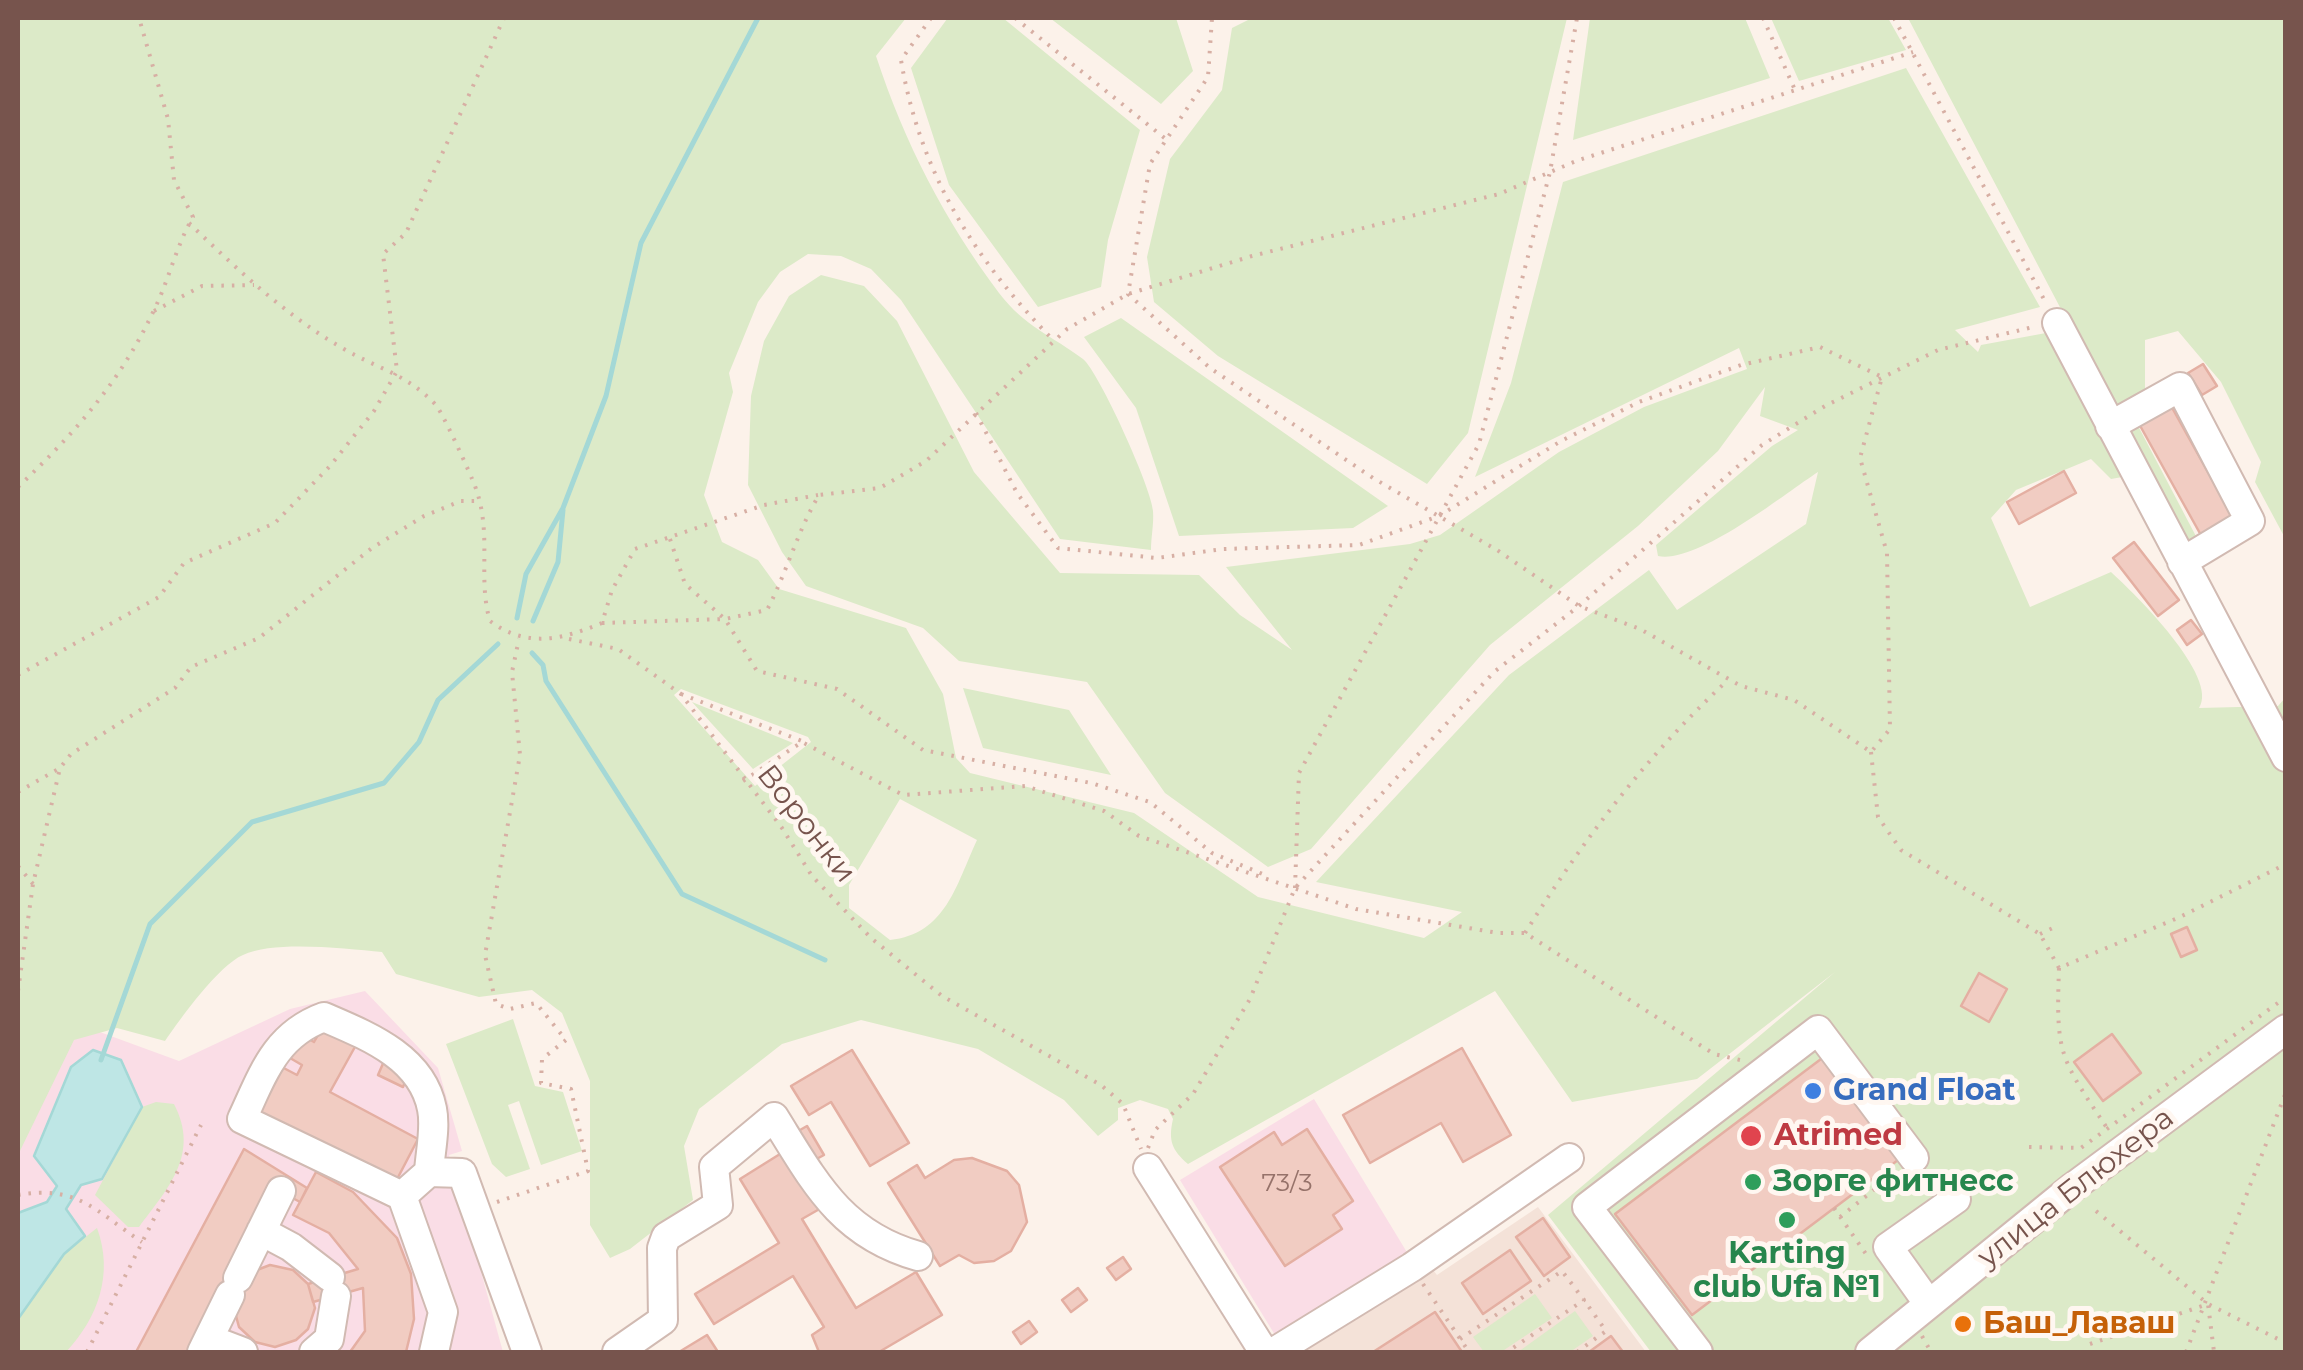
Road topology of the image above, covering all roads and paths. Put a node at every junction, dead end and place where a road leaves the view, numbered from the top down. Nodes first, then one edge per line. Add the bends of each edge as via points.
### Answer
1 (139, 18) edge
2 (504, 18) edge
3 (931, 18) edge
4 (1016, 18) edge
5 (1212, 18) edge
6 (1577, 18) edge
7 (1763, 18) edge
8 (1894, 18) edge
9 (1913, 52) junction
10 (1795, 90) junction
11 (1166, 140) junction
12 (1550, 172) junction
13 (189, 223) junction
14 (254, 285) junction
15 (1128, 294) junction
16 (154, 311) junction
17 (2057, 323) junction
18 (1054, 341) junction
19 (397, 371) junction
20 (1882, 377) junction
21 (976, 413) junction
22 (2110, 426) junction
23 (18, 487) edge
24 (820, 495) junction
25 (479, 501) junction
26 (1438, 516) junction
27 (670, 539) junction
28 (2182, 562) junction
29 (1578, 606) junction
30 (725, 618) junction
31 (602, 623) junction
32 (564, 638) junction
33 (519, 639) junction
34 (18, 675) edge
35 (1729, 679) junction
36 (681, 694) junction
37 (802, 742) junction
38 (1871, 752) junction
39 (2286, 757) edge
40 (60, 768) junction
41 (743, 781) junction
42 (18, 792) edge
43 (2286, 864) edge
44 (18, 866) edge
45 (33, 884) junction
46 (1295, 888) junction
47 (2055, 927) dead end
48 (1526, 933) junction
49 (2040, 934) junction
50 (2059, 968) junction
51 (18, 990) edge
52 (2286, 997) edge
53 (2286, 1028) edge
54 (1769, 1067) junction
55 (2286, 1092) edge
56 (201, 1126) dead end
57 (2107, 1128) junction
58 (2029, 1147) dead end
59 (302, 1148) junction
60 (1569, 1158) dead end
61 (1914, 1158) joint
62 (1148, 1168) junction
63 (429, 1172) junction
64 (18, 1195) edge
65 (402, 1196) junction
66 (1956, 1199) dead end
67 (476, 1209) junction
68 (2096, 1212) dead end
69 (1840, 1217) dead end
70 (261, 1231) junction
71 (142, 1242) junction
72 (918, 1256) dead end
73 (1412, 1268) junction
74 (1584, 1300) junction
75 (1928, 1303) junction
76 (2208, 1304) junction
77 (1460, 1339) junction
78 (2286, 1343) edge
79 (2090, 1344) dead end
80 (206, 1346) edge
81 (87, 1352) edge
82 (243, 1352) edge
83 (314, 1352) edge
84 (434, 1352) edge
85 (528, 1352) edge
86 (616, 1352) edge
87 (1264, 1352) edge
88 (1274, 1352) edge
89 (1469, 1352) edge
90 (1507, 1352) edge
91 (1577, 1352) edge
92 (1698, 1352) edge
93 (1870, 1352) edge
94 (2186, 1352) edge
95 (2214, 1352) edge

1 - 13 path via 168,120 174,180 193,217
2 - 19 path via 406,233 382,254
3 - 18 path via 901,60 911,118 950,209 1015,302
4 - 11 path
5 - 11 path via 1208,77
6 - 12 path
7 - 10 path
8 - 9 path
9 - 10 path
9 - 17 path
10 - 12 path
11 - 15 path via 1150,164
12 - 15 path via 1499,194
12 - 26 path via 1479,444
13 - 14 path
13 - 16 path
14 - 16 path via 202,286
14 - 19 path via 344,350
15 - 18 path
15 - 26 path via 1210,368
16 - 23 path via 107,394
17 - 20 path via 1938,350
17 - 22 street
18 - 21 path
19 - 25 path via 438,407
19 - 34 path via 363,424 275,523 184,563 159,596
20 - 26 path via 1820,348 1741,365 1560,441
20 - 29 path via 1762,445
20 - 38 path via 1860,458 1887,552 1890,730
21 - 24 path via 926,461 880,488
21 - 26 path via 1018,493 1058,548 1157,558 1359,545
22 - 28 street
22 - 28 street via 2180,387 2250,521
24 - 27 path via 764,505
24 - 30 path via 798,530 790,567 767,610
25 - 33 path via 488,554 484,602 490,622
25 - 40 path via 424,516 372,548 259,638 192,667 175,688 70,754
26 - 29 path
26 - 46 path via 1299,773
27 - 30 path via 686,584
27 - 31 path via 635,550
28 - 39 street
29 - 35 path via 1640,630
29 - 46 path via 1494,672
30 - 31 path
30 - 46 path via 757,671 837,689 922,750 1091,783 1150,802 1212,852
31 - 32 path
32 - 33 path
32 - 36 path, Воронки via 618,649
33 - 67 path via 512,672 520,755 485,955 496,1004 510,1009 536,1003 566,1040 542,1059 541,1083 571,1089 588,1170
35 - 38 path via 1794,700
35 - 48 path via 1668,736 1584,839
36 - 37 path
36 - 41 path, Воронки
37 - 41 path
37 - 46 path via 902,796 1025,786 1104,811 1139,836
38 - 49 path via 1878,817 1901,850
40 - 42 path
40 - 45 path
41 - 62 path, Воронки via 812,876 872,938 942,996 1101,1085 1123,1104
43 - 50 path
44 - 45 path
45 - 51 path
46 - 48 path via 1356,908
46 - 62 path via 1250,1000 1193,1094 1155,1130
47 - 49 path
48 - 54 path via 1714,1054
49 - 50 path
50 - 57 path via 2057,1036 2064,1064
52 - 57 path
53 - 75 street, улица Блюхера
54 - 61 street via 1818,1030
54 - 92 street via 1587,1206
55 - 76 path
56 - 71 path
57 - 58 path via 2081,1148
59 - 63 street via 242,1118 268,1064 296,1027 324,1017 375,1039 411,1066 432,1109
59 - 65 street
59 - 70 street
60 - 73 street
61 - 69 path
62 - 87 street
63 - 65 street
63 - 67 street via 462,1173
64 - 71 path via 52,1190 78,1198
65 - 84 street via 443,1312
66 - 75 street via 1888,1247
67 - 85 street
68 - 76 path
70 - 80 street
70 - 83 street via 291,1246 333,1287 328,1338
71 - 81 path
72 - 86 street via 893,1249 828,1204 774,1117 714,1166 718,1204 666,1237 663,1320
73 - 77 path
73 - 88 street
74 - 77 path via 1562,1271
74 - 90 path
74 - 91 path via 1606,1332
75 - 93 street, улица Блюхера
76 - 78 path
76 - 79 path
76 - 94 path
76 - 95 path
77 - 89 path
80 - 82 street

